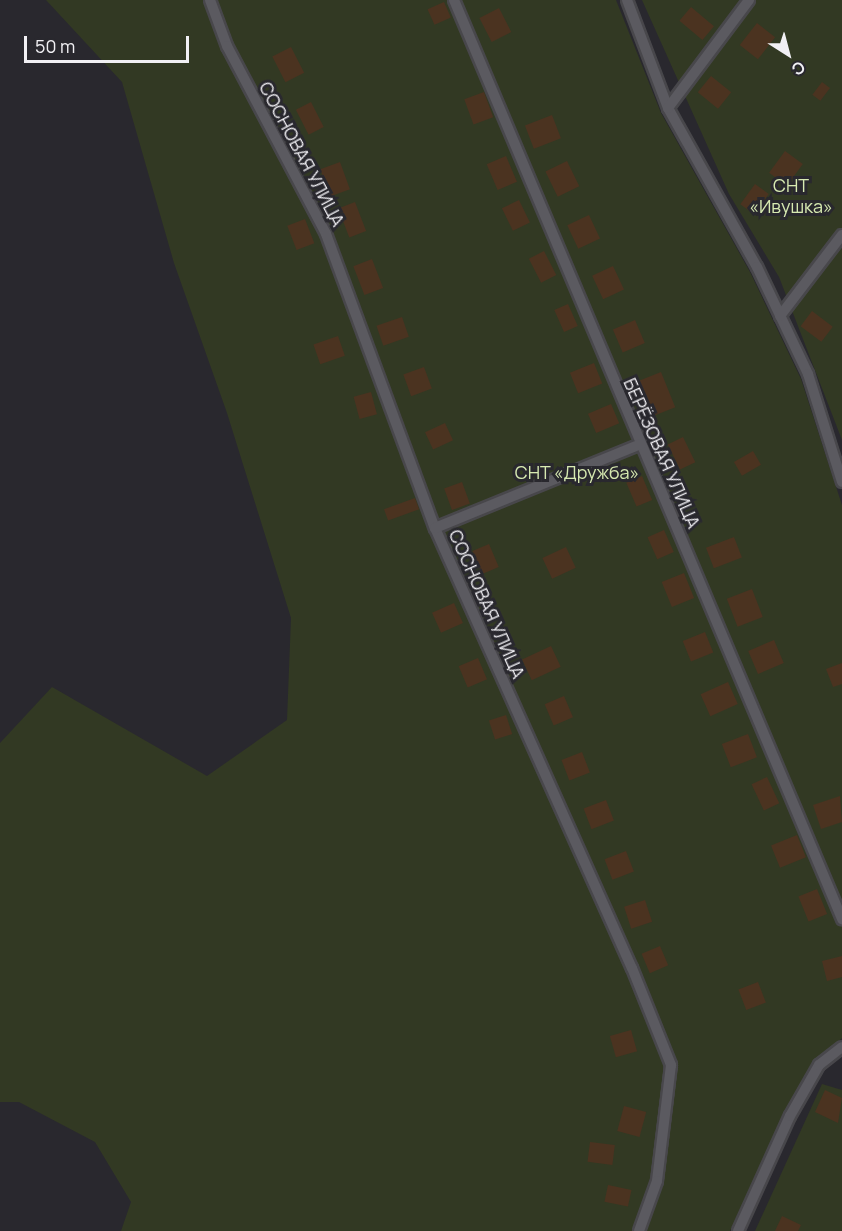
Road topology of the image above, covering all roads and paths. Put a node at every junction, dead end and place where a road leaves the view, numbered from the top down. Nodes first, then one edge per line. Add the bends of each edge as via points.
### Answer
1 (210, 0) edge
2 (454, 0) edge
3 (627, 0) edge
4 (749, 0) edge
5 (668, 108) junction
6 (842, 235) edge
7 (780, 316) junction
8 (641, 444) junction
9 (842, 482) edge
10 (435, 528) junction
11 (842, 919) edge
12 (842, 1047) edge
13 (639, 1231) edge
14 (738, 1231) edge

1 - 10 lane, СОСНОВАЯ УЛИЦА via 227,46 326,234
2 - 8 lane, БЕРЁЗОВАЯ УЛИЦА
3 - 5 lane
4 - 5 lane
5 - 7 lane
6 - 7 lane
7 - 9 lane via 808,374
8 - 10 lane
8 - 11 lane, БЕРЁЗОВАЯ УЛИЦА
10 - 13 lane, СОСНОВАЯ УЛИЦА via 632,968 671,1065 657,1181
12 - 14 lane via 819,1065 790,1116

